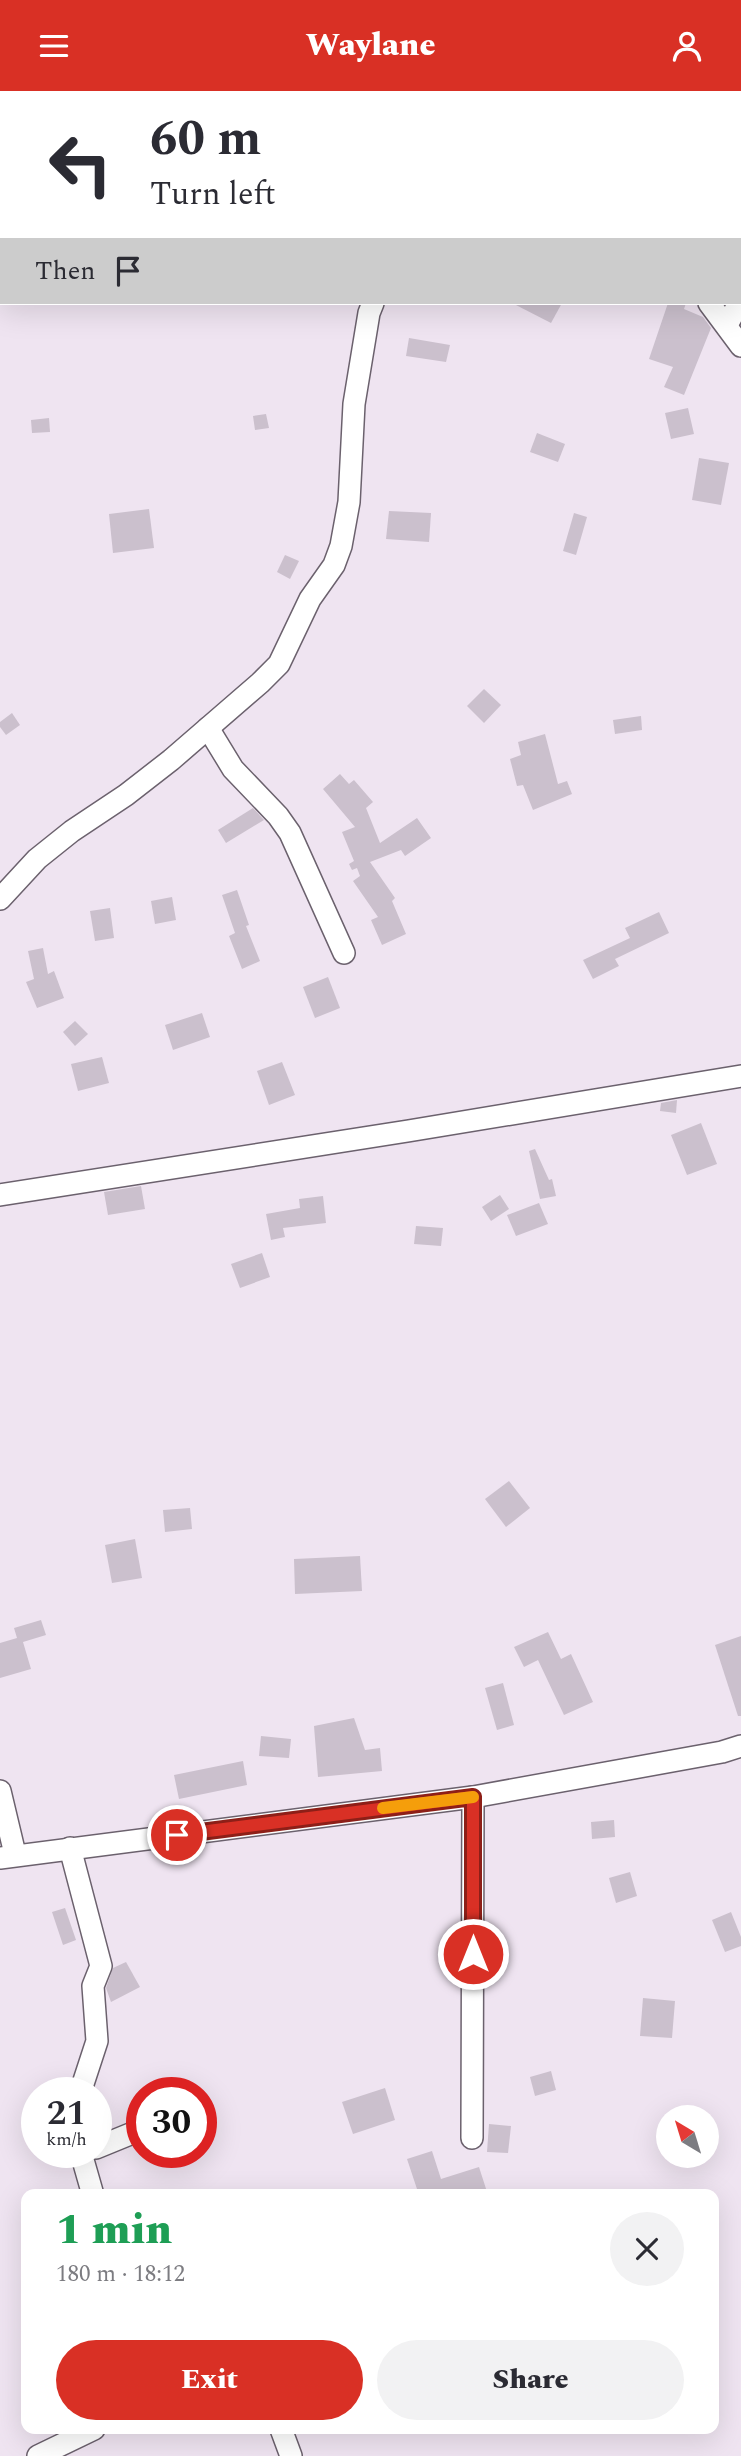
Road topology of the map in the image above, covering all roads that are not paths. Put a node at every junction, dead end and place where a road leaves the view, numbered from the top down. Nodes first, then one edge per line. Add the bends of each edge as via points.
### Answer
1 (372, 305) edge
2 (711, 305) edge
3 (738, 305) edge
4 (727, 325) junction
5 (741, 346) edge
6 (208, 728) junction
7 (0, 899) edge
8 (344, 953) dead end
9 (741, 1076) edge
10 (0, 1195) edge
11 (741, 1747) edge
12 (0, 1791) edge
13 (473, 1797) junction
14 (70, 1848) junction
15 (7, 1856) edge
16 (85, 2077) edge
17 (472, 2139) dead end
18 (85, 2168) edge
19 (91, 2189) edge
20 (84, 2434) edge
21 (283, 2434) edge
22 (38, 2456) edge
23 (292, 2456) edge

1 - 6 street via 354,404 349,502 334,565 310,599 279,664
2 - 4 street
3 - 4 street
4 - 5 street
6 - 7 street via 37,859
6 - 8 street via 233,769 290,833
9 - 10 street
11 - 13 street
12 - 15 street
13 - 14 street
13 - 17 street
14 - 15 street
14 - 16 street via 101,1966 93,1986 97,2041
18 - 19 street
20 - 22 street
21 - 23 street

